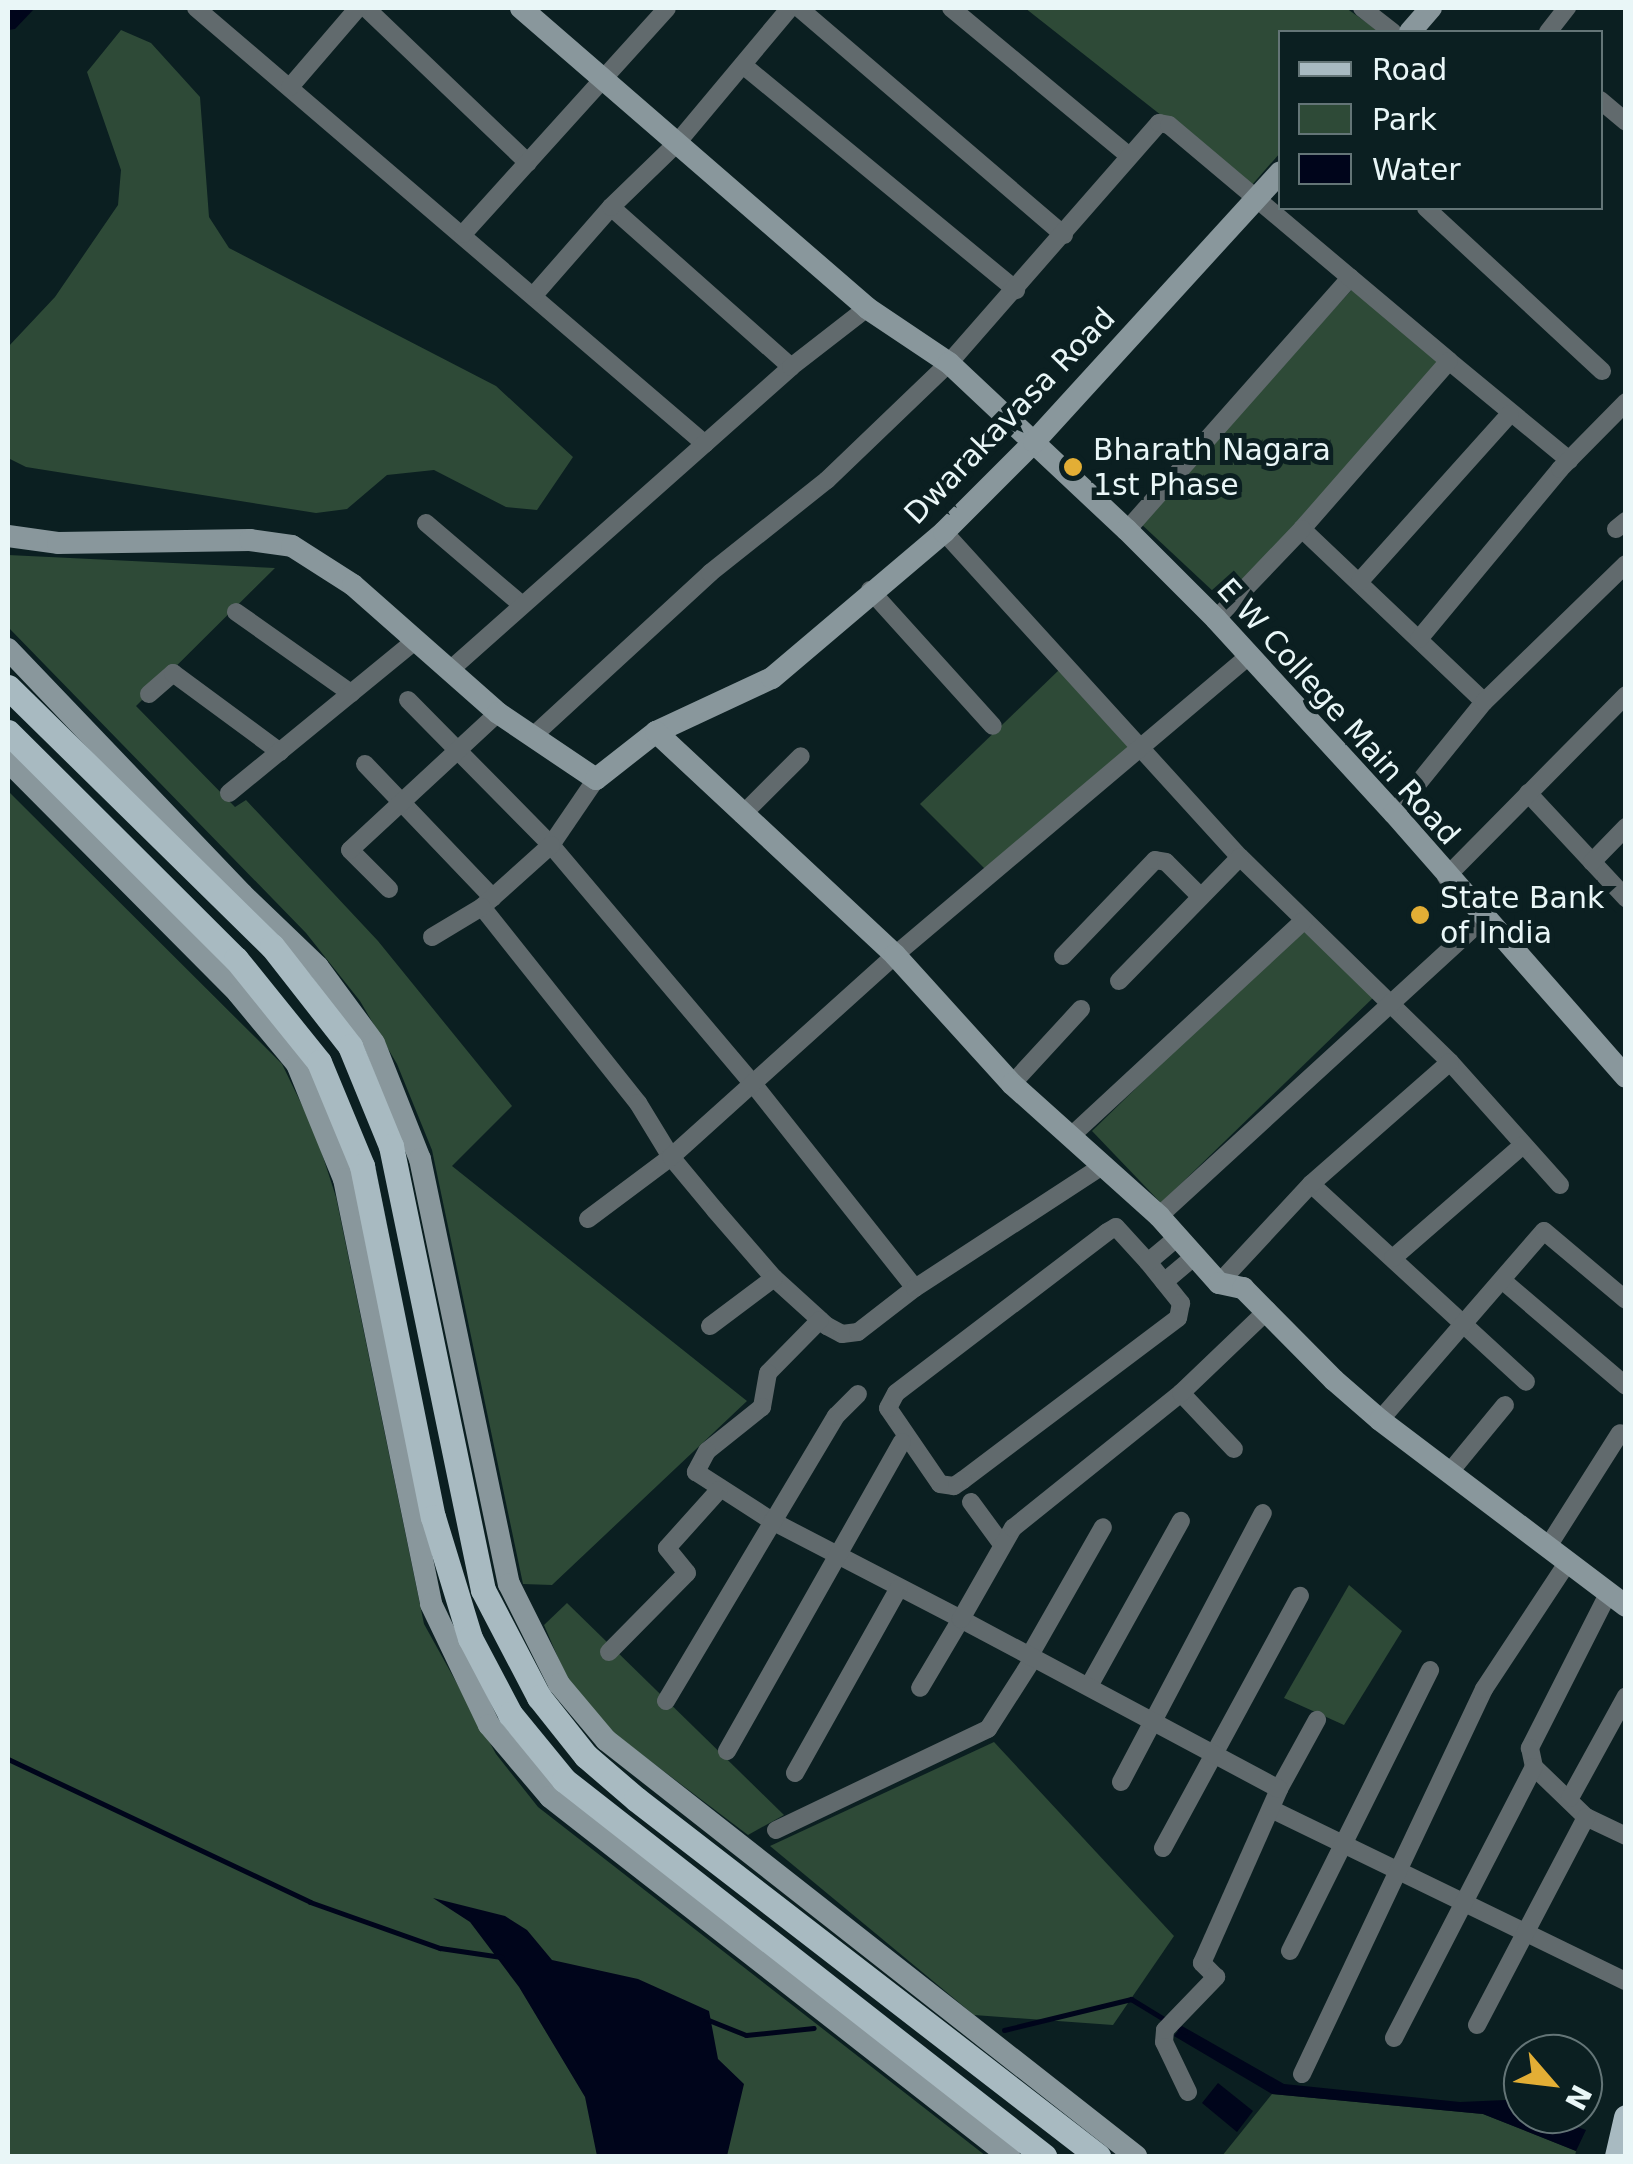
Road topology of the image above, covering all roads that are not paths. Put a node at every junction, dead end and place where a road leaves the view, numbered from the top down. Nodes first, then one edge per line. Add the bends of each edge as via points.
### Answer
1 (196, 8) edge
2 (358, 8) edge
3 (366, 8) edge
4 (521, 8) edge
5 (667, 8) edge
6 (790, 8) edge
7 (799, 8) edge
8 (951, 8) edge
9 (1362, 8) edge
10 (1431, 8) edge
11 (1567, 8) edge
12 (1390, 30) edge
13 (1412, 30) edge
14 (1550, 30) edge
15 (743, 65) junction
16 (601, 78) junction
17 (290, 87) junction
18 (677, 143) junction
19 (1129, 156) junction
20 (528, 163) junction
21 (1278, 175) edge
22 (1256, 199) junction
23 (611, 207) junction
24 (1428, 210) edge
25 (463, 234) junction
26 (1064, 235) junction
27 (1350, 278) junction
28 (1016, 290) junction
29 (534, 296) junction
30 (867, 308) junction
31 (1449, 360) junction
32 (949, 363) junction
33 (791, 367) junction
34 (1602, 370) dead end
35 (1626, 402) edge
36 (1510, 414) junction
37 (1034, 442) junction
38 (705, 444) junction
39 (1569, 460) junction
40 (426, 523) dead end
41 (1302, 529) junction
42 (1127, 530) junction
43 (944, 532) junction
44 (8, 536) edge
45 (1626, 564) edge
46 (1360, 581) junction
47 (870, 590) junction
48 (521, 604) junction
49 (236, 612) dead end
50 (1216, 619) junction
51 (1420, 639) junction
52 (415, 641) junction
53 (8, 649) edge
54 (1249, 656) junction
55 (450, 670) junction
56 (8, 687) edge
57 (351, 693) junction
58 (148, 694) dead end
59 (1626, 695) edge
60 (408, 700) dead end
61 (1484, 702) junction
62 (498, 712) junction
63 (993, 726) dead end
64 (8, 732) edge
65 (656, 732) junction
66 (533, 736) junction
67 (1140, 746) junction
68 (457, 750) junction
69 (280, 752) junction
70 (800, 756) dead end
71 (8, 761) edge
72 (365, 764) dead end
73 (596, 779) junction
74 (229, 793) dead end
75 (1528, 793) junction
76 (402, 801) junction
77 (1394, 812) junction
78 (742, 815) junction
79 (1626, 827) edge
80 (551, 845) junction
81 (1240, 857) junction
82 (1592, 862) junction
83 (1446, 877) junction
84 (389, 888) dead end
85 (1201, 898) junction
86 (1626, 898) edge
87 (487, 902) junction
88 (1484, 918) junction
89 (1303, 921) junction
90 (432, 937) dead end
91 (895, 954) junction
92 (1063, 956) dead end
93 (1119, 981) dead end
94 (1391, 1003) junction
95 (1081, 1010) dead end
96 (1450, 1062) junction
97 (1626, 1077) edge
98 (1012, 1084) junction
99 (754, 1085) junction
100 (1070, 1136) junction
101 (1524, 1145) junction
102 (671, 1156) junction
103 (1102, 1166) junction
104 (1311, 1184) junction
105 (1560, 1185) dead end
106 (1158, 1216) junction
107 (588, 1220) dead end
108 (1177, 1238) junction
109 (1194, 1256) junction
110 (1392, 1258) junction
111 (1148, 1262) junction
112 (774, 1278) junction
113 (1502, 1280) junction
114 (1164, 1282) junction
115 (1219, 1283) junction
116 (916, 1288) junction
117 (1626, 1300) edge
118 (1268, 1310) junction
119 (820, 1320) junction
120 (1464, 1323) junction
121 (710, 1326) dead end
122 (1526, 1382) dead end
123 (1626, 1386) edge
124 (1181, 1393) junction
125 (858, 1394) dead end
126 (1505, 1405) dead end
127 (1380, 1420) junction
128 (1620, 1433) dead end
129 (902, 1442) dead end
130 (1234, 1449) dead end
131 (1450, 1473) junction
132 (719, 1490) junction
133 (971, 1502) dead end
134 (1263, 1513) dead end
135 (772, 1521) junction
136 (1181, 1521) dead end
137 (1104, 1527) dead end
138 (1001, 1543) junction
139 (1547, 1548) junction
140 (838, 1554) junction
141 (1567, 1563) junction
142 (899, 1588) junction
143 (1300, 1596) dead end
144 (1616, 1600) edge
145 (960, 1619) junction
146 (609, 1652) dead end
147 (1032, 1656) junction
148 (1430, 1670) dead end
149 (1089, 1686) junction
150 (920, 1688) dead end
151 (1626, 1696) edge
152 (666, 1700) dead end
153 (1317, 1720) dead end
154 (1153, 1722) junction
155 (727, 1751) dead end
156 (1211, 1755) junction
157 (1534, 1768) junction
158 (796, 1773) dead end
159 (1121, 1782) dead end
160 (1279, 1789) junction
161 (1570, 1798) junction
162 (1271, 1808) junction
163 (1586, 1817) junction
164 (776, 1830) dead end
165 (1626, 1836) edge
166 (1342, 1844) junction
167 (1162, 1848) dead end
168 (1396, 1871) junction
169 (1463, 1904) junction
170 (1525, 1935) junction
171 (1290, 1950) dead end
172 (1626, 1981) edge
173 (1477, 2025) dead end
174 (1394, 2038) dead end
175 (1302, 2074) dead end
176 (1188, 2092) dead end
177 (1009, 2156) edge
178 (1044, 2156) edge
179 (1098, 2156) edge
180 (1136, 2156) edge

1 - 17 street
2 - 17 street
3 - 20 street
4 - 16 street, E W College Main Road
5 - 16 street
6 - 15 street
7 - 26 street
8 - 19 street
9 - 12 street
10 - 13 street
11 - 14 street
15 - 18 street
15 - 28 street
16 - 18 street, E W College Main Road
16 - 20 street
17 - 25 street
18 - 23 street
18 - 30 street, E W College Main Road
19 - 22 street via 1159,122 1169,125
19 - 26 street
20 - 25 street
21 - 22 street, Dwarakavasa Road
22 - 27 street
22 - 37 street, Dwarakavasa Road
23 - 29 street
23 - 33 street
24 - 34 street
25 - 29 street
26 - 28 street
27 - 31 street
27 - 42 street
28 - 32 street
29 - 38 street
30 - 32 street, E W College Main Road
30 - 33 street
31 - 36 street
31 - 41 street
32 - 37 street, E W College Main Road
32 - 66 street via 827,480 710,573
33 - 38 street
35 - 39 street
36 - 39 street
36 - 46 street
37 - 42 street, E W College Main Road
37 - 43 street, Dwarakavasa Road
38 - 48 street
39 - 51 street
40 - 48 street
41 - 46 street
41 - 50 street
42 - 50 street, E W College Main Road
43 - 47 street, Dwarakavasa Road
43 - 67 street
44 - 52 street via 58,543 250,540 292,546 353,585
45 - 61 street
46 - 51 street
47 - 63 street
47 - 65 street, Dwarakavasa Road via 772,678
48 - 55 street
49 - 57 street
50 - 54 street, E W College Main Road
51 - 61 street
52 - 55 street
52 - 57 street
53 - 180 street via 318,966 374,1043 420,1160 509,1584 559,1684 606,1740
54 - 67 street
54 - 77 street, E W College Main Road
55 - 62 street
56 - 179 main road via 272,946 350,1046 391,1146 483,1590 538,1698 586,1756 636,1799
57 - 69 street
58 - 69 street via 174,673
59 - 75 street
60 - 68 street
61 - 77 street
62 - 66 street
62 - 68 street
64 - 178 main road via 236,959 319,1062 362,1166 433,1516 470,1638 510,1714 564,1780
65 - 73 street, Dwarakavasa Road
65 - 78 street
66 - 73 street
67 - 81 street
67 - 91 street
68 - 76 street
68 - 80 street
69 - 74 street
70 - 78 street
71 - 177 street via 202,956 296,1064 344,1179 431,1604 489,1725 550,1797
72 - 76 street
73 - 80 street
75 - 82 street
75 - 83 street
76 - 84 street via 350,850
76 - 87 street
77 - 83 street, E W College Main Road
78 - 91 street
79 - 82 street
80 - 87 street
80 - 99 street
81 - 85 street
81 - 89 street
82 - 86 street
83 - 88 street, E W College Main Road
85 - 92 street via 1166,862 1155,860
85 - 93 street
87 - 90 street
87 - 102 street
88 - 94 street
88 - 97 street, E W College Main Road
89 - 94 street
89 - 100 street
91 - 98 street
91 - 99 street
94 - 96 street
94 - 106 street
95 - 98 street
96 - 101 street
96 - 104 street
98 - 100 street
99 - 102 street
99 - 116 street
100 - 103 street
101 - 105 street
101 - 110 street
102 - 107 street
102 - 112 street
103 - 106 street
103 - 116 street
104 - 110 street
104 - 115 street
106 - 108 street
108 - 109 street
108 - 111 street
109 - 114 street
109 - 115 street
110 - 120 street
111 - 114 street
111 - 114 street via 1116,1227 896,1393 888,1408 940,1484 964,1480 1178,1318 1182,1303
112 - 119 street
112 - 121 street
113 - 117 street via 1544,1231
113 - 120 street
113 - 123 street
115 - 118 street via 1243,1288
116 - 119 street via 858,1332 842,1334
118 - 124 street
118 - 127 street
119 - 132 street via 768,1373 762,1407 707,1451 696,1472
120 - 122 street
120 - 127 street
124 - 130 street
124 - 138 street
125 - 135 street via 836,1416
126 - 131 street
127 - 131 street
128 - 139 street
129 - 140 street
131 - 139 street
132 - 135 street
132 - 146 street via 667,1548 687,1574
133 - 138 street
134 - 154 street
135 - 140 street
135 - 152 street
136 - 149 street
137 - 147 street
138 - 145 street
139 - 141 street
140 - 142 street
140 - 155 street
141 - 144 street
141 - 168 street via 1484,1689
142 - 145 street
142 - 158 street
143 - 156 street
144 - 157 street via 1533,1739
145 - 147 street
145 - 150 street
147 - 149 street
147 - 164 street via 988,1730
148 - 166 street
149 - 154 street
151 - 161 street
153 - 160 street
154 - 156 street
154 - 159 street
156 - 160 street
156 - 167 street
157 - 161 street
157 - 169 street
160 - 162 street
161 - 163 street
162 - 166 street
162 - 176 street via 1202,1962 1216,1977 1165,2030
163 - 165 street
163 - 170 street
166 - 168 street
166 - 171 street
168 - 169 street
168 - 175 street
169 - 170 street
169 - 174 street
170 - 172 street
170 - 173 street

